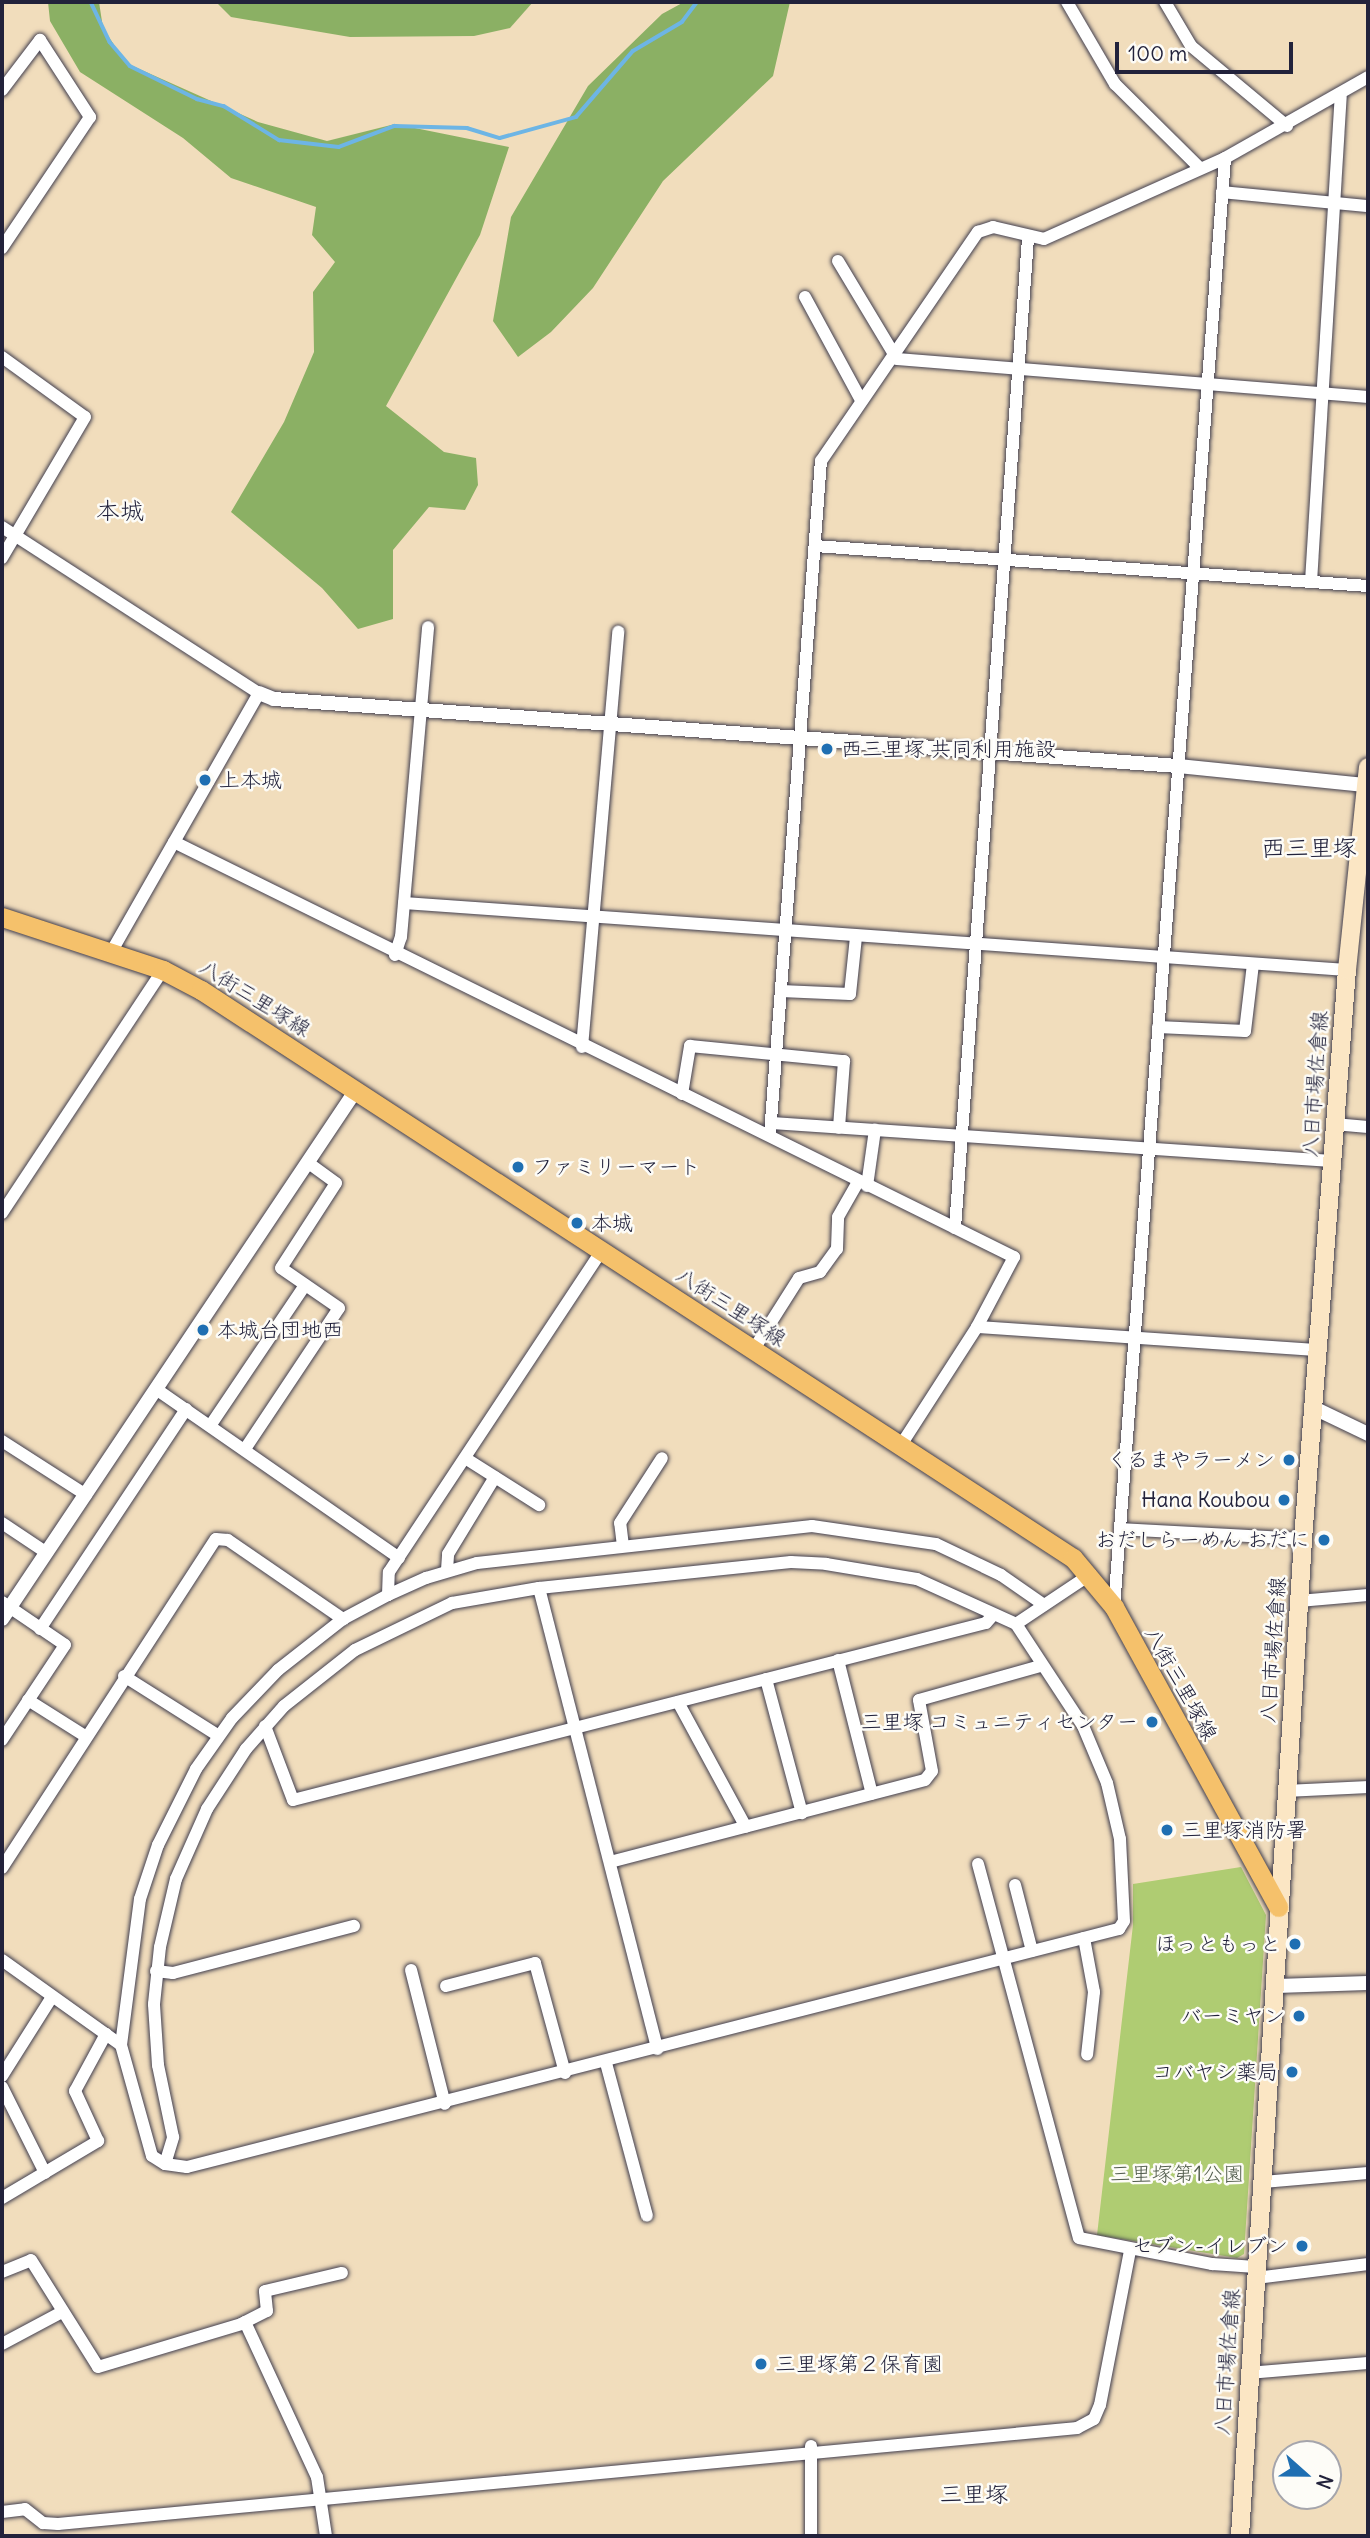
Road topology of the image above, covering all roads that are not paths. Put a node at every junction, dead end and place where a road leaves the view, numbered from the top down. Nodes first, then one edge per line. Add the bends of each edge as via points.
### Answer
1 (1067, 2) edge
2 (1165, 2) edge
3 (1368, 77) edge
4 (2, 90) edge
5 (1340, 97) junction
6 (1287, 126) junction
7 (1225, 158) junction
8 (1200, 168) junction
9 (1222, 192) junction
10 (1334, 203) junction
11 (1368, 206) edge
12 (1028, 238) junction
13 (2, 248) edge
14 (838, 261) dead end
15 (805, 297) dead end
16 (891, 355) junction
17 (2, 357) edge
18 (1018, 369) junction
19 (1208, 387) junction
20 (1323, 395) junction
21 (1368, 397) edge
22 (861, 400) junction
23 (2, 527) edge
24 (15, 535) junction
25 (815, 545) junction
26 (2, 558) edge
27 (1005, 559) junction
28 (1193, 573) junction
29 (1311, 582) junction
30 (1368, 586) edge
31 (428, 627) dead end
32 (618, 632) dead end
33 (259, 693) junction
34 (419, 709) junction
35 (610, 723) junction
36 (800, 738) junction
37 (991, 752) junction
38 (1178, 766) junction
39 (1367, 780) edge
40 (174, 842) junction
41 (404, 903) junction
42 (593, 916) junction
43 (2, 917) edge
44 (785, 933) junction
45 (856, 937) junction
46 (977, 945) junction
47 (110, 954) junction
48 (395, 955) junction
49 (1164, 958) junction
50 (1253, 964) junction
51 (163, 970) junction
52 (1347, 970) junction
53 (781, 991) junction
54 (1158, 1027) junction
55 (582, 1047) junction
56 (777, 1052) junction
57 (356, 1090) junction
58 (681, 1094) junction
59 (1335, 1124) junction
60 (1368, 1127) edge
61 (839, 1128) junction
62 (771, 1129) junction
63 (875, 1130) junction
64 (963, 1136) junction
65 (1149, 1149) junction
66 (1332, 1161) junction
67 (308, 1163) junction
68 (863, 1184) junction
69 (2, 1213) edge
70 (955, 1228) junction
71 (603, 1249) junction
72 (304, 1285) junction
73 (977, 1327) junction
74 (1134, 1337) junction
75 (754, 1349) junction
76 (1317, 1350) junction
77 (156, 1389) junction
78 (1314, 1408) junction
79 (186, 1409) junction
80 (210, 1426) junction
81 (1368, 1434) edge
82 (2, 1441) edge
83 (901, 1445) junction
84 (245, 1449) junction
85 (465, 1458) junction
86 (662, 1458) dead end
87 (495, 1477) junction
88 (86, 1495) junction
89 (539, 1506) dead end
90 (2, 1523) edge
91 (1120, 1529) junction
92 (1303, 1539) junction
93 (623, 1546) junction
94 (47, 1553) junction
95 (399, 1558) junction
96 (447, 1570) junction
97 (1091, 1574) junction
98 (539, 1588) junction
99 (388, 1595) junction
100 (1368, 1595) edge
101 (1299, 1601) junction
102 (1044, 1605) junction
103 (1114, 1607) junction
104 (5, 1610) edge
105 (993, 1615) junction
106 (343, 1619) junction
107 (1016, 1624) junction
108 (40, 1629) junction
109 (838, 1660) junction
110 (1040, 1666) junction
111 (124, 1676) junction
112 (766, 1679) junction
113 (28, 1700) junction
114 (678, 1702) junction
115 (265, 1726) junction
116 (573, 1727) junction
117 (85, 1736) junction
118 (219, 1736) junction
119 (2, 1740) edge
120 (1368, 1787) edge
121 (1286, 1791) junction
122 (872, 1794) junction
123 (802, 1813) junction
124 (746, 1827) junction
125 (610, 1863) junction
126 (978, 1864) dead end
127 (2, 1868) edge
128 (1015, 1885) dead end
129 (1278, 1906) junction
130 (354, 1926) dead end
131 (1084, 1938) junction
132 (1032, 1951) junction
133 (1003, 1959) junction
134 (2, 1960) edge
135 (411, 1970) dead end
136 (156, 1971) junction
137 (1368, 1983) edge
138 (446, 1986) dead end
139 (1276, 1986) junction
140 (52, 1997) junction
141 (106, 2034) junction
142 (121, 2045) junction
143 (657, 2049) junction
144 (1087, 2055) dead end
145 (606, 2063) junction
146 (565, 2073) junction
147 (2, 2076) edge
148 (2, 2087) edge
149 (444, 2104) junction
150 (166, 2164) junction
151 (1368, 2172) edge
152 (45, 2173) junction
153 (1263, 2182) junction
154 (2, 2198) edge
155 (647, 2216) dead end
156 (1130, 2249) junction
157 (1368, 2264) edge
158 (2, 2272) edge
159 (342, 2273) dead end
160 (1256, 2273) junction
161 (62, 2312) junction
162 (246, 2322) junction
163 (2, 2344) edge
164 (1368, 2363) edge
165 (1248, 2373) junction
166 (811, 2448) junction
167 (323, 2499) junction
168 (2, 2512) edge
169 (327, 2536) edge
170 (811, 2536) edge
171 (1240, 2536) edge

1 - 8 street via 1115,84
2 - 6 street via 1191,46
3 - 5 street
4 - 13 street via 40,40 90,117
5 - 6 street
5 - 10 street
6 - 7 street
7 - 8 street
7 - 9 street
8 - 12 street via 1045,239
9 - 10 street
9 - 19 street
10 - 11 street
10 - 20 street
12 - 16 street via 993,227 973,236
12 - 18 street
14 - 16 street
15 - 22 street
16 - 18 street
16 - 22 street
17 - 24 street via 85,417
18 - 19 street
18 - 27 street
19 - 20 street
19 - 28 street
20 - 21 street
20 - 29 street
22 - 25 street via 821,461
23 - 24 street
24 - 26 street
24 - 33 street
25 - 27 street
25 - 36 street
27 - 28 street
27 - 37 street
28 - 29 street
28 - 38 street
29 - 30 street
31 - 34 street
32 - 35 street
33 - 34 street via 274,699
33 - 40 street
34 - 35 street
34 - 41 street
35 - 36 street
35 - 42 street
36 - 37 street
36 - 44 street
37 - 38 street
37 - 46 street
38 - 39 street
38 - 49 street
39 - 52 main road, 八日市場佐倉線
40 - 47 street
40 - 48 street
41 - 42 street
41 - 48 street
42 - 44 street
42 - 55 street
43 - 47 main road, 八街三里塚線
44 - 45 street
44 - 53 street
45 - 46 street
45 - 53 street via 850,995
46 - 49 street
46 - 64 street
47 - 51 main road, 八街三里塚線
48 - 55 street
49 - 50 street
49 - 54 street
50 - 52 street
50 - 54 street via 1245,1031
51 - 57 main road, 八街三里塚線
51 - 69 street
52 - 59 main road, 八日市場佐倉線
53 - 56 street
54 - 65 street
55 - 58 street
56 - 58 street via 691,1046
56 - 61 street via 844,1060
56 - 62 street
57 - 67 street
57 - 71 main road, 八街三里塚線
58 - 62 street
59 - 60 street
59 - 66 main road, 八日市場佐倉線
61 - 62 street
61 - 63 street
62 - 68 street
63 - 64 street
63 - 68 street
64 - 65 street
64 - 70 street
65 - 66 street
65 - 74 street
66 - 76 main road, 八日市場佐倉線
67 - 72 street via 337,1184 281,1268
67 - 77 street
68 - 70 street
68 - 75 street via 838,1217 837,1249 820,1272 799,1278
70 - 73 street via 1014,1257
71 - 75 main road, 八街三里塚線
71 - 85 street
72 - 80 street
72 - 84 street via 339,1308
73 - 74 street
73 - 83 street
74 - 76 street
74 - 91 street
75 - 83 main road, 八街三里塚線
76 - 78 main road, 八日市場佐倉線
77 - 79 street
77 - 88 street
78 - 81 street
78 - 92 main road, 八日市場佐倉線
79 - 80 street
79 - 108 street
80 - 84 street
82 - 88 street
83 - 97 main road, 八街三里塚線 via 1056,1545
84 - 95 street
85 - 87 street
85 - 95 street
86 - 93 street via 620,1523
87 - 89 street
87 - 96 street via 448,1554
88 - 94 street
90 - 94 street
91 - 92 street
91 - 103 street
92 - 101 main road, 八日市場佐倉線
93 - 96 street
93 - 102 street via 781,1526 844,1527 936,1544 1001,1575
94 - 104 street
95 - 99 street via 387,1577
96 - 99 street
97 - 102 street
97 - 103 main road, 八街三里塚線
98 - 105 street via 791,1562 826,1564 917,1579
98 - 115 street via 452,1603 388,1632 329,1668
98 - 116 street
99 - 106 street
100 - 101 street
101 - 121 main road, 八日市場佐倉線
102 - 107 street
103 - 129 main road, 八街三里塚線
104 - 108 street
105 - 107 street
105 - 109 street via 986,1623
106 - 111 street via 220,1537
106 - 118 street via 278,1670
107 - 110 street
108 - 113 street via 65,1645
109 - 112 street
109 - 122 street
110 - 122 street via 919,1700 930,1776
110 - 131 street via 1083,1726 1117,1816 1124,1921 1119,1929
111 - 117 street
111 - 118 street
112 - 114 street
112 - 123 street
113 - 117 street
113 - 119 street
114 - 116 street
114 - 124 street
115 - 116 street via 293,1800
115 - 136 street via 225,1780 188,1849 166,1912
116 - 125 street
117 - 127 street
118 - 142 street via 170,1816 149,1869 133,1928
120 - 121 street
121 - 129 main road, 八日市場佐倉線
122 - 123 street
123 - 124 street
124 - 125 street
125 - 143 street
126 - 133 street
128 - 132 street
129 - 139 main road, 八日市場佐倉線
130 - 136 street via 173,1973
131 - 132 street
131 - 144 street via 1094,1992
132 - 133 street
133 - 143 street
133 - 156 street via 1076,2234 1082,2240
134 - 140 street
135 - 149 street
136 - 150 street via 156,2046 173,2137
137 - 139 street
138 - 146 street via 535,1964
139 - 153 main road, 八日市場佐倉線
140 - 141 street
140 - 147 street
141 - 142 street
141 - 152 street via 75,2091 98,2141
142 - 150 street via 150,2151
143 - 145 street
145 - 146 street
145 - 155 street
146 - 149 street
148 - 152 street
149 - 150 street via 206,2166
151 - 153 street
152 - 154 street
153 - 160 main road, 八日市場佐倉線
156 - 160 street
156 - 166 street via 1100,2406 1091,2422 1077,2428
157 - 160 street
158 - 161 street via 31,2260
159 - 162 street via 265,2291 268,2309
160 - 165 main road, 八日市場佐倉線
161 - 162 street via 98,2367
161 - 163 street
162 - 167 street via 301,2438
164 - 165 street
165 - 171 main road, 八日市場佐倉線
166 - 167 street
166 - 170 street
167 - 168 street via 58,2524 43,2523 25,2510
167 - 169 street

